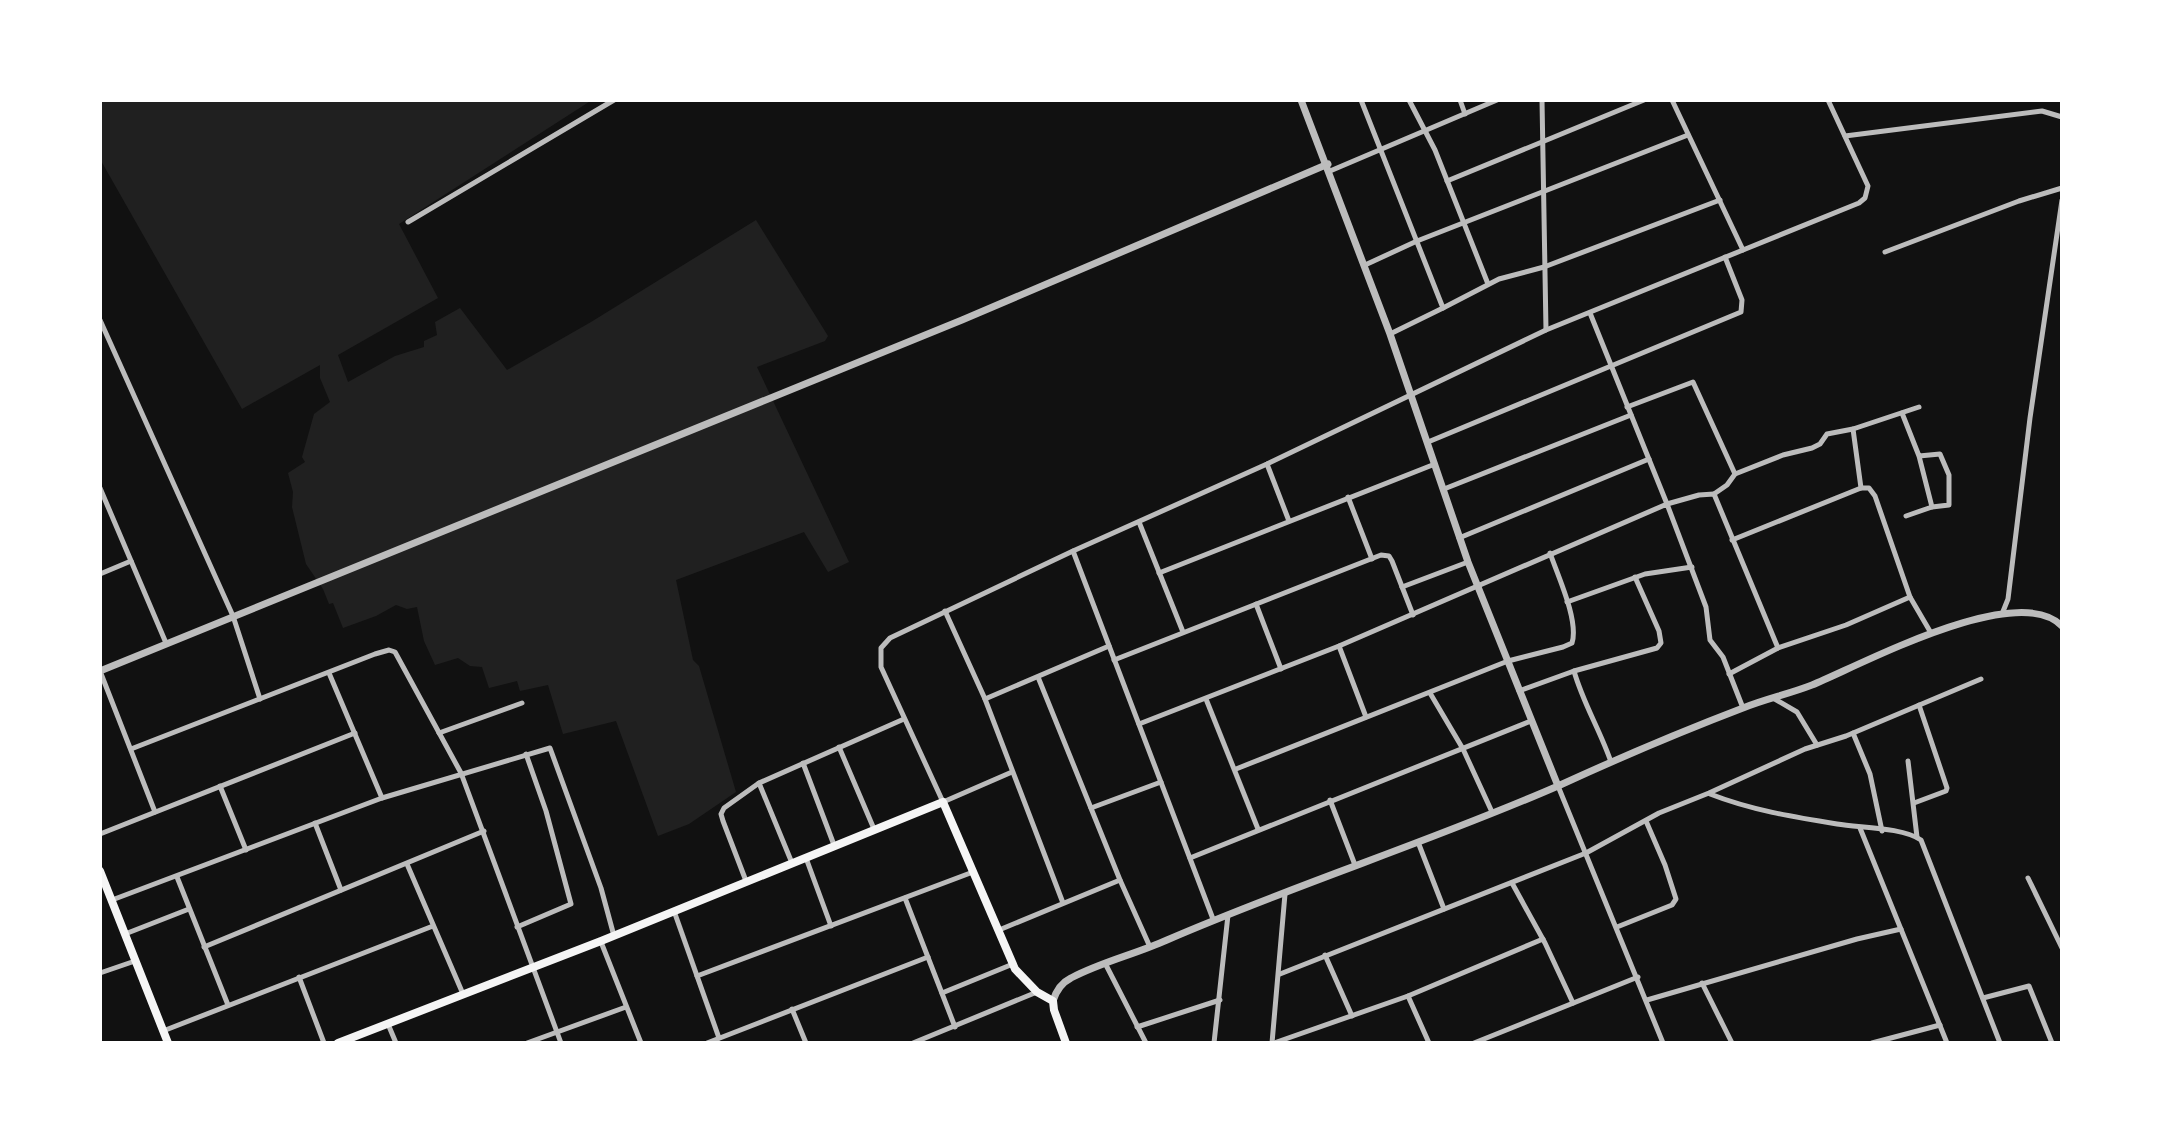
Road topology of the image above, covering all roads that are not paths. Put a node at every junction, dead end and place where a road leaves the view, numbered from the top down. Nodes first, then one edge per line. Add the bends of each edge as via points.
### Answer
1 (614, 100) edge
2 (1301, 100) edge
3 (1361, 100) edge
4 (1409, 100) edge
5 (1460, 100) edge
6 (1496, 100) edge
7 (1542, 100) edge
8 (1644, 100) edge
9 (1672, 100) edge
10 (1828, 100) edge
11 (2041, 101) edge
12 (2042, 111) junction
13 (1465, 114) junction
14 (2062, 117) edge
15 (1425, 131) junction
16 (1688, 135) junction
17 (1845, 136) junction
18 (1544, 141) junction
19 (1380, 150) junction
20 (1329, 168) junction
21 (1447, 181) junction
22 (2062, 188) edge
23 (1544, 193) junction
24 (1720, 200) junction
25 (2062, 200) edge
26 (408, 222) dead end
27 (1464, 224) junction
28 (1417, 241) junction
29 (1743, 250) junction
30 (1885, 252) dead end
31 (1725, 257) junction
32 (1365, 265) junction
33 (1544, 267) junction
34 (1488, 284) junction
35 (1443, 308) junction
36 (1590, 313) junction
37 (100, 320) edge
38 (1546, 330) junction
39 (102, 332) edge
40 (1390, 334) junction
41 (1611, 366) junction
42 (1411, 396) junction
43 (1627, 407) junction
44 (1919, 407) dead end
45 (1902, 413) junction
46 (1631, 415) junction
47 (1853, 429) junction
48 (1428, 442) junction
49 (1919, 456) junction
50 (1649, 459) junction
51 (1436, 463) junction
52 (1267, 464) junction
53 (1735, 474) junction
54 (100, 488) edge
55 (1861, 488) junction
56 (1444, 489) junction
57 (1714, 494) junction
58 (1348, 497) junction
59 (1667, 504) junction
60 (1932, 507) junction
61 (1906, 516) dead end
62 (1289, 521) junction
63 (1139, 522) junction
64 (1459, 538) junction
65 (1732, 540) junction
66 (1073, 551) junction
67 (1550, 553) junction
68 (1372, 559) junction
69 (131, 561) junction
70 (1468, 562) junction
71 (1692, 567) junction
72 (1159, 573) junction
73 (100, 574) edge
74 (1635, 577) junction
75 (1479, 586) junction
76 (1402, 587) junction
77 (1910, 597) junction
78 (1566, 602) junction
79 (1256, 604) junction
80 (945, 611) junction
81 (1413, 615) junction
82 (2002, 615) junction
83 (233, 616) junction
84 (2062, 626) edge
85 (1183, 632) junction
86 (1931, 633) junction
87 (166, 643) junction
88 (1109, 646) junction
89 (1339, 646) junction
90 (1778, 648) junction
91 (1114, 660) junction
92 (1508, 661) junction
93 (1281, 669) junction
94 (100, 671) edge
95 (1574, 671) junction
96 (329, 673) junction
97 (1729, 674) junction
98 (1038, 677) junction
99 (1981, 679) dead end
100 (1519, 691) junction
101 (1429, 692) junction
102 (1772, 697) junction
103 (260, 699) junction
104 (985, 699) junction
105 (1206, 699) junction
106 (522, 703) dead end
107 (1919, 705) junction
108 (1743, 708) junction
109 (1366, 717) junction
110 (904, 719) junction
111 (1531, 721) junction
112 (1139, 724) junction
113 (355, 733) junction
114 (439, 733) junction
115 (1853, 733) junction
116 (1817, 745) junction
117 (839, 747) junction
118 (131, 749) junction
119 (1463, 749) junction
120 (526, 754) junction
121 (1908, 761) dead end
122 (1611, 762) junction
123 (803, 763) junction
124 (1236, 769) junction
125 (1012, 772) junction
126 (461, 773) junction
127 (1161, 782) junction
128 (759, 783) junction
129 (220, 786) junction
130 (1558, 786) junction
131 (1709, 793) junction
132 (382, 798) junction
133 (1330, 800) junction
134 (943, 802) junction
135 (1914, 803) junction
136 (1091, 808) junction
137 (155, 812) junction
138 (1492, 812) junction
139 (1646, 821) junction
140 (315, 823) junction
141 (1860, 828) junction
142 (1258, 829) junction
143 (874, 830) junction
144 (484, 831) junction
145 (1882, 831) junction
146 (100, 834) edge
147 (1917, 837) junction
148 (1418, 842) junction
149 (835, 846) junction
150 (246, 850) junction
151 (1586, 853) junction
152 (806, 858) junction
153 (1190, 858) junction
154 (792, 863) junction
155 (407, 864) junction
156 (1356, 866) junction
157 (100, 871) edge
158 (973, 872) junction
159 (177, 877) junction
160 (2028, 878) dead end
161 (1120, 880) junction
162 (746, 882) junction
163 (1512, 883) junction
164 (341, 890) junction
165 (1285, 894) junction
166 (905, 898) junction
167 (111, 900) junction
168 (1063, 903) junction
169 (189, 909) junction
170 (1444, 909) junction
171 (674, 911) junction
172 (1228, 914) junction
173 (1213, 919) junction
174 (433, 926) junction
175 (831, 926) junction
176 (517, 927) junction
177 (1617, 927) junction
178 (1901, 929) junction
179 (998, 930) junction
180 (125, 934) junction
181 (614, 936) junction
182 (1543, 939) junction
183 (601, 941) junction
184 (204, 947) junction
185 (1150, 947) junction
186 (2062, 948) edge
187 (1325, 955) junction
188 (928, 957) junction
189 (135, 961) junction
190 (1013, 964) junction
191 (1106, 965) junction
192 (532, 968) junction
193 (100, 973) edge
194 (1280, 974) junction
195 (697, 976) junction
196 (299, 977) junction
197 (1638, 977) junction
198 (1702, 983) junction
199 (1037, 992) junction
200 (942, 993) junction
201 (463, 994) junction
202 (1408, 996) junction
203 (1983, 998) junction
204 (1220, 1000) junction
205 (1647, 1000) junction
206 (1053, 1001) junction
207 (1573, 1003) junction
208 (228, 1005) junction
209 (626, 1007) junction
210 (792, 1009) junction
211 (1352, 1016) junction
212 (388, 1023) junction
213 (1940, 1025) junction
214 (955, 1027) junction
215 (1137, 1027) junction
216 (163, 1031) junction
217 (556, 1031) junction
218 (719, 1038) junction
219 (1661, 1042) edge
220 (168, 1043) edge
221 (324, 1043) edge
222 (338, 1043) edge
223 (396, 1043) edge
224 (527, 1043) edge
225 (561, 1043) edge
226 (641, 1043) edge
227 (707, 1043) edge
228 (806, 1043) edge
229 (913, 1043) edge
230 (1066, 1043) edge
231 (1146, 1043) edge
232 (1214, 1043) edge
233 (1273, 1043) edge
234 (1429, 1043) edge
235 (1474, 1043) edge
236 (1732, 1043) edge
237 (1872, 1043) edge
238 (1947, 1043) edge
239 (2000, 1043) edge
240 (2052, 1043) edge

1 - 26 street
2 - 20 street
3 - 19 street
4 - 15 street
5 - 13 street
6 - 13 street
7 - 18 street
8 - 18 street
9 - 16 street
10 - 17 street
11 - 12 street
12 - 14 street
12 - 17 street
13 - 15 street
15 - 19 street
15 - 21 street
16 - 23 street
16 - 24 street
17 - 29 street via 1868,186 1865,198
18 - 21 street
18 - 23 street
19 - 20 street
19 - 28 street
20 - 32 street
20 - 83 street
21 - 27 street
22 - 30 street
23 - 27 street
23 - 33 street
24 - 29 street
24 - 33 street
25 - 82 street
27 - 28 street
27 - 34 street
28 - 32 street
28 - 35 street
29 - 31 street
31 - 36 street
31 - 41 street via 1742,300 1741,312
32 - 40 street
33 - 34 street
33 - 38 street
34 - 35 street
35 - 40 street
36 - 38 street
36 - 41 street
37 - 39 street
38 - 42 street
39 - 83 street
40 - 42 street
41 - 43 street
41 - 48 street
42 - 48 street
42 - 52 street
43 - 46 street
43 - 53 street via 1693,382
44 - 45 street
45 - 47 street
45 - 49 street
46 - 50 street
46 - 56 street
47 - 53 street via 1827,434 1812,448
47 - 55 street
48 - 51 street
49 - 60 street
49 - 60 street via 1940,454 1949,475 1949,505
50 - 59 street
50 - 64 street
51 - 56 street
51 - 58 street
52 - 62 street
52 - 63 street
53 - 57 street
54 - 69 street
55 - 65 street
55 - 77 street via 1873,491
56 - 64 street
57 - 59 street
57 - 65 street
58 - 62 street
58 - 68 street
59 - 67 street
59 - 71 street
60 - 61 street
62 - 72 street
63 - 66 street
63 - 72 street
64 - 70 street
65 - 90 street
66 - 80 street
66 - 88 street
67 - 75 street
67 - 78 street
68 - 76 street via 1389,556
68 - 79 street
69 - 73 street
69 - 87 street
70 - 75 street
70 - 76 street
71 - 74 street
71 - 97 street via 1706,607 1710,640
72 - 85 street
74 - 78 street
74 - 95 street via 1661,643
75 - 81 street
75 - 92 street
76 - 81 street
77 - 86 street
77 - 90 street
78 - 92 street via 1572,643
79 - 85 street
79 - 93 street
80 - 104 street
80 - 110 street via 890,638 881,648 881,667
81 - 89 street
82 - 84 street via 2041,615
82 - 86 street
83 - 87 street
83 - 103 street
85 - 91 street
86 - 102 street
87 - 94 street
88 - 91 street
88 - 98 street
89 - 93 street
89 - 109 street
90 - 97 street
91 - 112 street
92 - 100 street
92 - 101 street
93 - 105 street
94 - 118 street
95 - 100 street
95 - 122 street
96 - 103 street
96 - 113 street
96 - 114 street via 395,652
97 - 108 street
98 - 104 street
98 - 136 street
99 - 107 street
100 - 111 street
101 - 109 street
101 - 119 street
102 - 108 street
102 - 116 street via 1797,712
103 - 118 street
104 - 125 street
105 - 112 street
105 - 124 street
106 - 114 street
107 - 115 street
107 - 135 street via 1947,788
108 - 122 street
109 - 124 street
110 - 117 street
110 - 134 street
111 - 119 street
111 - 130 street
112 - 127 street
113 - 129 street
113 - 132 street
114 - 126 street
115 - 116 street
115 - 145 street via 1870,774
116 - 131 street
117 - 123 street
117 - 143 street
118 - 137 street
119 - 133 street
119 - 138 street
120 - 126 street
120 - 176 street via 571,904
120 - 181 street via 553,751
121 - 135 street
122 - 130 street
123 - 128 street
123 - 149 street
124 - 142 street
125 - 134 street
125 - 168 street
126 - 132 street
126 - 144 street
127 - 136 street
127 - 153 street
128 - 154 street
128 - 162 street via 721,814
129 - 137 street
129 - 150 street
130 - 138 street
130 - 151 street
131 - 139 street
131 - 141 street via 1744,807
132 - 140 street
133 - 142 street
133 - 156 street
134 - 143 main road
134 - 158 main road
135 - 147 street
136 - 161 street
137 - 146 street
138 - 148 street
139 - 151 street
139 - 177 street via 1676,899
140 - 150 street
140 - 164 street
141 - 145 street
141 - 178 street
142 - 153 street
143 - 149 main road
144 - 155 street
144 - 176 street
145 - 147 street
147 - 203 street
148 - 156 street
148 - 170 street
149 - 152 main road
150 - 159 street
151 - 163 street
151 - 177 street
152 - 154 main road
152 - 175 street
153 - 173 street
154 - 162 main road
155 - 164 street
155 - 174 street
156 - 165 street
157 - 167 main road
158 - 166 street
158 - 179 main road
159 - 167 street
159 - 169 street
160 - 186 street
161 - 168 street
161 - 185 street
162 - 171 main road
163 - 170 street
163 - 182 street
164 - 184 street
165 - 172 street
165 - 194 street
166 - 175 street
166 - 188 street
167 - 180 main road
168 - 179 street
169 - 180 street
169 - 184 street
170 - 187 street
171 - 181 main road
171 - 195 street
172 - 173 street
172 - 204 street
173 - 185 street
174 - 196 street
174 - 201 street
175 - 195 street
176 - 192 street
177 - 197 street
178 - 198 street
178 - 213 street
179 - 190 main road
180 - 189 main road
181 - 183 main road
182 - 202 street
182 - 207 street
183 - 192 main road
183 - 209 street
184 - 208 street
185 - 191 street
187 - 194 street
187 - 211 street
188 - 200 street
188 - 210 street
189 - 193 street
189 - 216 main road
190 - 199 main road
190 - 200 street
191 - 206 street via 1069,979
191 - 215 street
192 - 201 main road
192 - 217 street
194 - 233 street
195 - 218 street
196 - 208 street
196 - 221 street
197 - 205 street
197 - 207 street
198 - 205 street
198 - 236 street
199 - 206 main road
199 - 214 street
200 - 214 street
201 - 212 main road
202 - 211 street
202 - 234 street
203 - 239 street
203 - 240 street via 2026,984
204 - 215 street
204 - 232 street
205 - 219 street
206 - 230 main road
207 - 235 street
208 - 216 street
209 - 217 street
209 - 226 street
210 - 218 street
210 - 228 street
211 - 233 street
212 - 222 main road
212 - 223 street
213 - 237 street
213 - 238 street
214 - 229 street
215 - 231 street
216 - 220 main road
217 - 224 street
217 - 225 street
218 - 227 street

